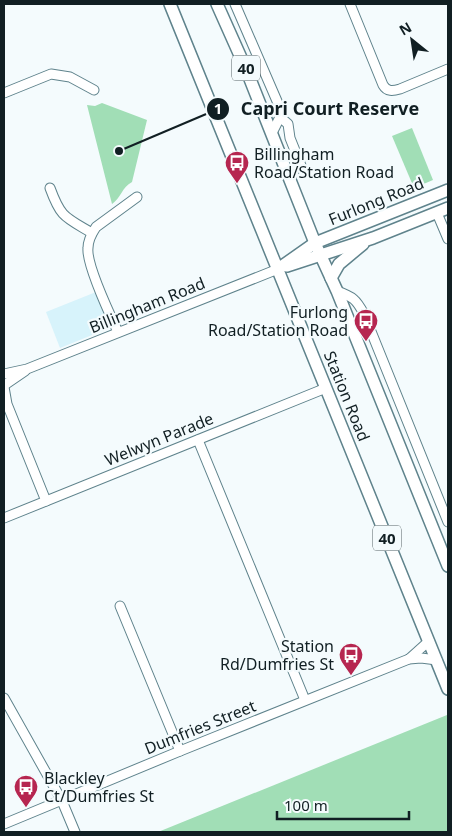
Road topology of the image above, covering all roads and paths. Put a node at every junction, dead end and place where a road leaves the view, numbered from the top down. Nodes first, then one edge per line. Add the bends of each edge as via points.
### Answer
1 (170, 4) edge
2 (217, 4) edge
3 (235, 4) edge
4 (350, 4) edge
5 (448, 69) edge
6 (94, 90) dead end
7 (4, 93) edge
8 (280, 117) junction
9 (272, 134) junction
10 (304, 173) dead end
11 (50, 188) dead end
12 (448, 190) edge
13 (137, 197) dead end
14 (443, 211) edge
15 (92, 233) junction
16 (373, 238) junction
17 (448, 240) edge
18 (315, 243) junction
19 (321, 256) junction
20 (278, 269) junction
21 (331, 278) junction
22 (337, 291) junction
23 (118, 332) junction
24 (4, 382) edge
25 (326, 388) junction
26 (5, 403) edge
27 (198, 440) junction
28 (46, 501) junction
29 (4, 518) edge
30 (448, 522) edge
31 (448, 566) edge
32 (120, 606) dead end
33 (429, 641) junction
34 (409, 659) junction
35 (436, 660) junction
36 (448, 689) edge
37 (4, 698) edge
38 (305, 700) junction
39 (180, 751) junction
40 (62, 801) junction
41 (4, 824) edge
42 (75, 832) edge

1 - 20 main road, Station Road / 40
2 - 9 main road, Station Road / 40
3 - 8 street via 278,101
4 - 5 street via 387,90 396,90
6 - 7 street via 70,77 51,74
8 - 9 street
8 - 10 street via 288,124
9 - 18 main road, Station Road / 40
11 - 15 street via 63,215
12 - 18 main road, Furlong Road
13 - 15 street
14 - 16 main road, Furlong Road
14 - 17 street
15 - 23 street via 88,248 90,262
16 - 19 main road, Furlong Road
16 - 21 main road via 340,263
18 - 19 main road, Station Road / 40
18 - 20 main road, Furlong Road
19 - 20 main road, Furlong Road
19 - 21 main road, Station Road / 40
20 - 23 street, Billingham Road
20 - 25 main road, Station Road / 40
21 - 22 main road, Station Road / 40
22 - 30 street via 351,296 364,314
22 - 31 main road, Station Road / 40
23 - 24 street, Billingham Road via 27,369
24 - 26 street
25 - 27 street, Welwyn Parade
25 - 33 main road, Station Road / 40
26 - 28 street
27 - 28 street, Welwyn Parade
27 - 38 street
28 - 29 street, Welwyn Parade
32 - 39 street
33 - 34 street, Dumfries Street
33 - 35 main road, Station Road / 40
34 - 35 street, Dumfries Street
34 - 38 street, Dumfries Street
35 - 36 main road, Station Road / 40
37 - 40 street
38 - 39 street, Dumfries Street
39 - 40 street, Dumfries Street
40 - 41 street, Dumfries Street
40 - 42 street

